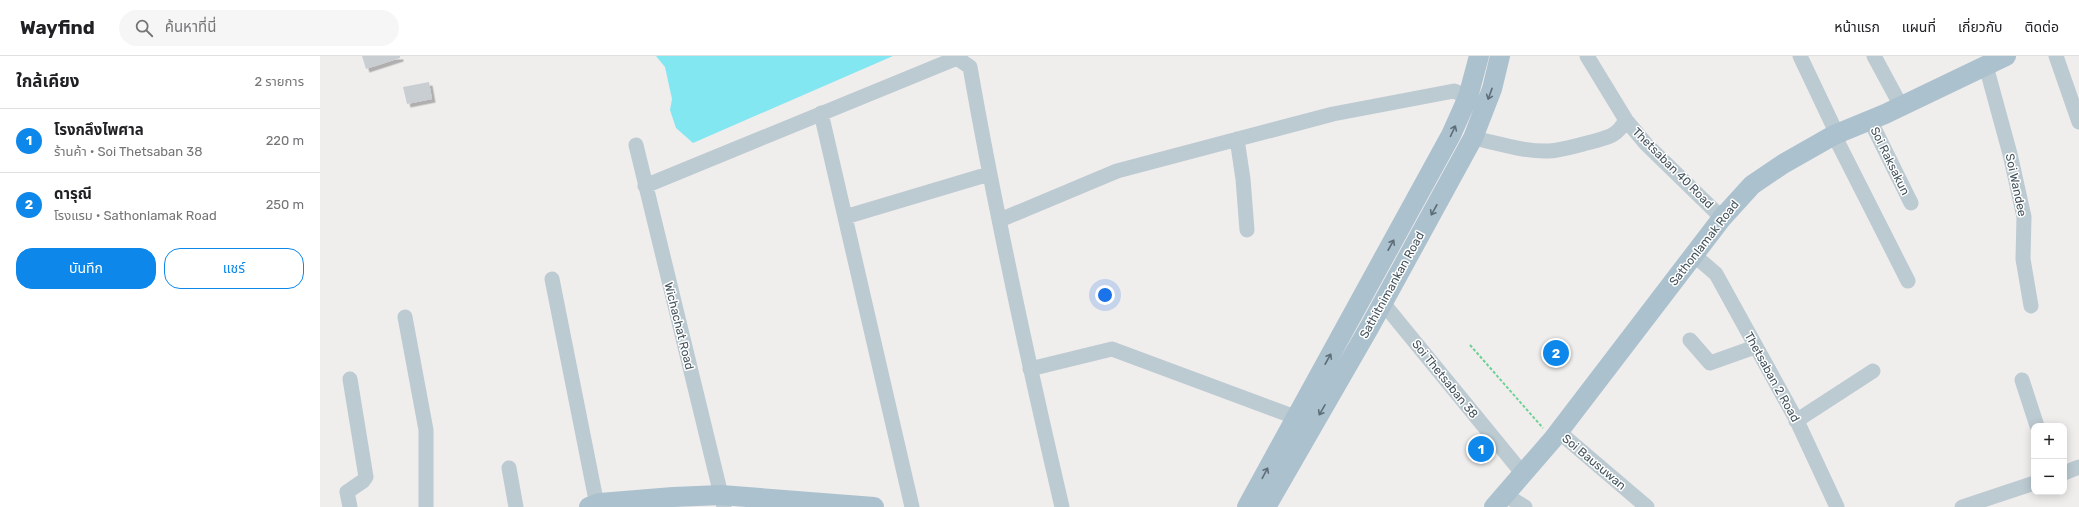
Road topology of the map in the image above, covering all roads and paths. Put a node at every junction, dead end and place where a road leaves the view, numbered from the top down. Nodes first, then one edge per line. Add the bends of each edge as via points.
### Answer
1 (1479, 56) edge
2 (1500, 56) edge
3 (1587, 56) edge
4 (1800, 56) edge
5 (1874, 56) edge
6 (2006, 56) edge
7 (2056, 56) edge
8 (1986, 66) junction
9 (1468, 97) junction
10 (1901, 106) junction
11 (821, 112) junction
12 (1626, 120) junction
13 (1870, 120) junction
14 (2079, 122) edge
15 (1836, 134) junction
16 (1473, 138) junction
17 (1237, 140) junction
18 (636, 145) dead end
19 (989, 174) junction
20 (644, 186) junction
21 (1911, 203) dead end
22 (845, 217) junction
23 (1722, 218) junction
24 (1000, 220) junction
25 (1247, 230) dead end
26 (1694, 255) junction
27 (552, 279) dead end
28 (1908, 281) dead end
29 (1383, 302) junction
30 (2031, 306) dead end
31 (405, 317) dead end
32 (1690, 340) dead end
33 (1470, 345) dead end
34 (1755, 347) junction
35 (1030, 369) junction
36 (1873, 371) dead end
37 (350, 379) dead end
38 (2022, 380) dead end
39 (1295, 417) junction
40 (1796, 421) junction
41 (2036, 423) edge
42 (1556, 436) junction
43 (509, 468) dead end
44 (2079, 468) edge
45 (2067, 472) edge
46 (1523, 474) junction
47 (2031, 484) edge
48 (722, 501) edge
49 (1500, 501) edge
50 (593, 506) edge
51 (350, 507) edge
52 (426, 507) edge
53 (516, 507) edge
54 (874, 507) edge
55 (912, 507) edge
56 (1062, 507) edge
57 (1247, 507) edge
58 (1266, 507) edge
59 (1525, 507) edge
60 (1647, 507) edge
61 (1837, 507) edge
62 (1962, 507) edge

1 - 9 main road, Sathitnimankan Road
2 -> 16 main road, Sathitnimankan Road via 1492,89
3 - 12 street, Thetsaban 40 Road
4 - 15 street
5 - 10 street
6 - 8 main road, Sathonlamak Road
7 - 14 street
8 - 10 main road, Sathonlamak Road
8 - 30 street, Soi Wandee via 2024,216 2023,259
9 - 17 street via 1454,91 1392,101
39 -> 9 main road, Sathitnimankan Road via 1451,135
10 - 13 main road, Sathonlamak Road
11 - 19 street via 957,58 970,67
11 - 20 street
11 - 22 street
12 - 16 street via 1620,131 1610,136 1549,151
12 - 23 street, Thetsaban 40 Road via 1646,144
13 - 15 main road, Sathonlamak Road
13 - 21 street, Soi Raksakun
15 - 23 main road, Sathonlamak Road via 1752,185
15 - 28 street
16 -> 29 main road, Sathitnimankan Road
17 - 24 street via 1117,172
17 - 25 street
18 - 20 street, Wichachat Road
19 - 22 street
19 - 24 street
20 - 48 street, Wichachat Road
22 - 55 street
23 - 26 main road, Sathonlamak Road
24 - 35 street
26 - 34 street, Thetsaban 2 Road via 1716,274
26 - 42 main road, Sathonlamak Road
27 - 50 street
29 - 46 street, Soi Thetsaban 38
29 -> 58 main road, Sathitnimankan Road
31 - 52 street via 426,430
32 - 34 street via 1710,364
33 - 42 path via 1528,413
34 - 40 street, Thetsaban 2 Road
35 - 39 street via 1112,349
35 - 56 street
36 - 40 street
37 - 51 street via 366,477 363,482 347,492
38 - 41 street
57 -> 39 main road, Sathitnimankan Road
40 - 61 street, Thetsaban 2 Road
42 - 46 main road, Sathonlamak Road
42 - 60 street, Soi Bausuwan
43 - 53 street
44 - 45 street
46 - 49 main road, Sathonlamak Road
47 - 62 street
48 - 50 main road via 673,497
48 - 54 main road
49 - 59 street

